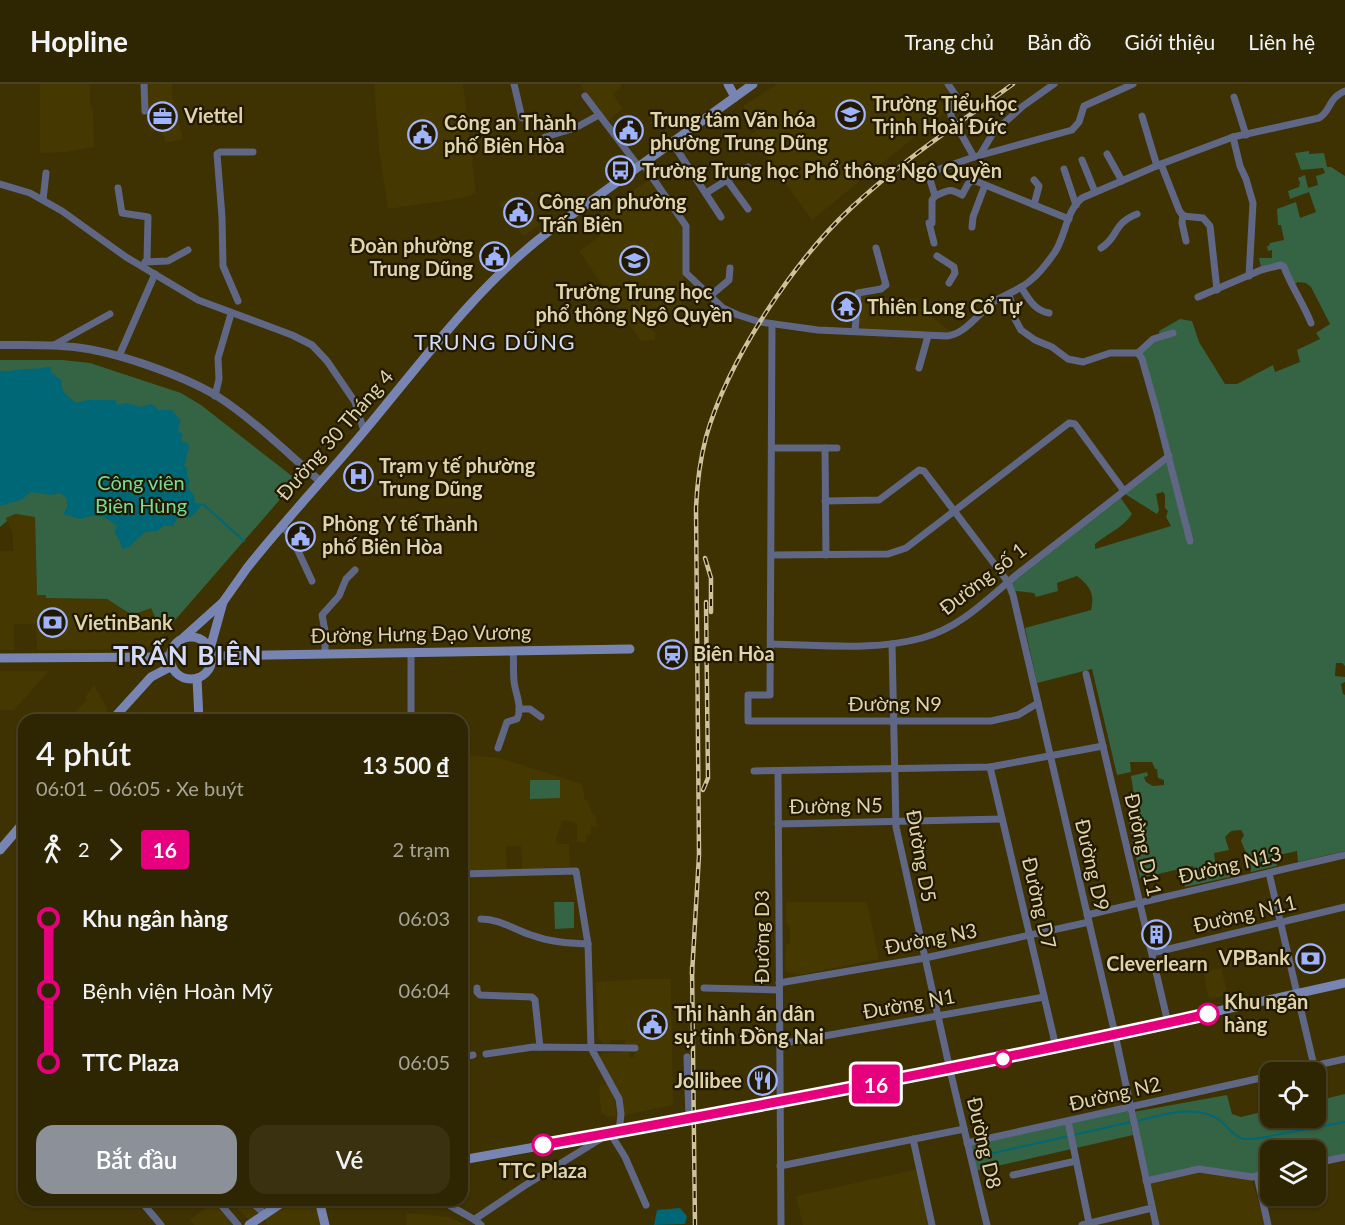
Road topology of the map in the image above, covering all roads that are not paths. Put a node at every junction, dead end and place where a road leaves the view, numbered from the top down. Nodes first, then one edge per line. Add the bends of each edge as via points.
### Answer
1 (144, 84) edge
2 (514, 84) edge
3 (729, 84) edge
4 (753, 84) edge
5 (948, 84) edge
6 (1054, 84) edge
7 (1133, 84) edge
8 (1115, 87) edge
9 (1345, 91) edge
10 (585, 96) dead end
11 (735, 97) junction
12 (1234, 97) dead end
13 (144, 111) dead end
14 (599, 115) junction
15 (1142, 116) dead end
16 (522, 118) dead end
17 (1246, 135) junction
18 (545, 136) dead end
19 (1233, 137) junction
20 (672, 142) junction
21 (253, 152) dead end
22 (1107, 154) dead end
23 (977, 156) junction
24 (1082, 160) dead end
25 (1159, 165) junction
26 (641, 166) junction
27 (748, 167) dead end
28 (1064, 169) dead end
29 (46, 173) dead end
30 (727, 180) junction
31 (1034, 180) dead end
32 (1122, 181) junction
33 (0, 184) edge
34 (985, 185) junction
35 (118, 188) dead end
36 (1095, 192) junction
37 (706, 193) junction
38 (935, 196) junction
39 (43, 200) junction
40 (1076, 205) junction
41 (1035, 206) junction
42 (748, 209) dead end
43 (1137, 214) dead end
44 (1183, 215) junction
45 (721, 216) dead end
46 (1069, 219) junction
47 (972, 227) dead end
48 (1186, 241) dead end
49 (934, 243) dead end
50 (876, 248) dead end
51 (1101, 248) dead end
52 (188, 250) dead end
53 (938, 256) dead end
54 (144, 263) junction
55 (730, 268) dead end
56 (155, 274) junction
57 (1249, 276) junction
58 (949, 284) dead end
59 (1021, 287) junction
60 (1217, 290) junction
61 (1009, 294) junction
62 (710, 296) junction
63 (1198, 297) dead end
64 (238, 301) dead end
65 (1049, 313) dead end
66 (110, 314) dead end
67 (231, 314) junction
68 (1311, 323) dead end
69 (772, 324) junction
70 (855, 331) junction
71 (1173, 333) dead end
72 (928, 336) junction
73 (0, 345) edge
74 (54, 345) junction
75 (1138, 353) junction
76 (119, 357) junction
77 (919, 368) dead end
78 (215, 396) junction
79 (364, 431) junction
80 (772, 448) junction
81 (825, 448) junction
82 (837, 448) dead end
83 (1169, 456) junction
84 (320, 481) junction
85 (1124, 491) junction
86 (825, 501) junction
87 (954, 511) junction
88 (282, 525) junction
89 (1190, 541) dead end
90 (772, 555) junction
91 (826, 555) junction
92 (356, 570) dead end
93 (312, 581) dead end
94 (1008, 582) junction
95 (223, 602) junction
96 (183, 638) junction
97 (772, 644) junction
98 (892, 644) junction
99 (630, 649) dead end
100 (513, 651) junction
101 (411, 652) junction
102 (211, 653) junction
103 (325, 654) junction
104 (0, 658) edge
105 (171, 662) junction
106 (1086, 674) dead end
107 (197, 678) junction
108 (1038, 704) junction
109 (519, 709) junction
110 (117, 714) edge
111 (199, 714) edge
112 (411, 714) edge
113 (541, 717) dead end
114 (893, 720) junction
115 (1102, 746) junction
116 (498, 748) dead end
117 (1050, 757) junction
118 (990, 767) junction
119 (894, 770) junction
120 (754, 771) dead end
121 (778, 771) junction
122 (1002, 819) junction
123 (896, 821) junction
124 (778, 824) junction
125 (18, 829) edge
126 (0, 850) edge
127 (1345, 855) edge
128 (1269, 873) junction
129 (468, 874) edge
130 (1140, 903) junction
131 (1345, 908) edge
132 (481, 919) dead end
133 (1088, 919) junction
134 (1281, 922) junction
135 (1030, 935) junction
136 (588, 944) junction
137 (1152, 953) junction
138 (925, 958) junction
139 (1345, 983) edge
140 (779, 986) junction
141 (477, 988) dead end
142 (704, 988) dead end
143 (1298, 994) junction
144 (1044, 997) junction
145 (938, 1016) junction
146 (1168, 1023) junction
147 (1115, 1034) junction
148 (779, 1044) junction
149 (540, 1047) junction
150 (1056, 1047) junction
151 (591, 1048) junction
152 (635, 1048) dead end
153 (486, 1053) dead end
154 (473, 1055) dead end
155 (468, 1056) edge
156 (687, 1057) dead end
157 (1345, 1059) edge
158 (1313, 1062) edge
159 (1326, 1063) edge
160 (950, 1070) junction
161 (1260, 1079) edge
162 (780, 1103) junction
163 (1131, 1111) junction
164 (688, 1119) junction
165 (1068, 1121) junction
166 (964, 1129) junction
167 (614, 1132) junction
168 (913, 1139) junction
169 (967, 1143) junction
170 (1345, 1157) edge
171 (468, 1159) edge
172 (1076, 1161) junction
173 (1326, 1161) edge
174 (780, 1166) junction
175 (1013, 1175) dead end
176 (1260, 1175) edge
177 (1257, 1176) junction
178 (1146, 1181) junction
179 (646, 1205) dead end
180 (145, 1206) edge
181 (222, 1206) edge
182 (256, 1206) edge
183 (277, 1206) edge
184 (320, 1206) edge
185 (450, 1206) edge
186 (1152, 1208) junction
187 (265, 1214) junction
188 (478, 1222) edge
189 (1085, 1224) edge
190 (161, 1225) edge
191 (238, 1225) edge
192 (249, 1225) edge
193 (325, 1225) edge
194 (781, 1225) edge
195 (933, 1225) edge
196 (987, 1225) edge
197 (1156, 1225) edge
198 (1268, 1225) edge

1 - 13 street
2 - 16 street
3 - 11 main road
4 - 11 main road, Đường 30 Tháng 4
5 - 23 street via 956,96 951,107 952,119
6 - 23 street via 993,133
7 - 8 street
8 - 23 street via 1084,106 1072,130
9 - 17 street via 1332,98 1325,115 1319,118
10 - 14 street
11 - 20 main road, Đường 30 Tháng 4
12 - 17 street
14 - 18 street via 575,128
14 - 26 street
15 - 25 street
17 - 19 street
19 - 25 street
19 - 57 street via 1253,202
20 - 26 main road, Đường 30 Tháng 4
20 - 37 street
21 - 64 street via 217,154 223,266
22 - 32 street
23 - 38 street via 928,173
24 - 36 street
25 - 32 street
25 - 44 street
26 - 62 street via 686,226 686,273
26 - 79 main road, Đường 30 Tháng 4 via 523,252
27 - 30 street
28 - 40 street
29 - 39 street
30 - 37 street
30 - 42 street
31 - 41 street via 1039,186
32 - 36 street
33 - 39 street
34 - 38 street via 972,180 962,195 949,190
34 - 41 street
34 - 47 street
35 - 54 street via 122,213 147,217
36 - 40 street
37 - 45 street
38 - 49 street via 931,223
39 - 54 street
40 - 46 street
41 - 46 street
43 - 51 street via 1122,222
44 - 48 street
44 - 60 street via 1203,218 1210,226
46 - 59 street via 1054,252
50 - 70 street via 886,285 858,292
52 - 54 street via 168,261
53 - 58 street via 954,267
54 - 56 street
55 - 62 street via 729,280
56 - 67 street
56 - 76 street
57 - 60 street
57 - 68 street via 1282,266
59 - 61 street
59 - 65 street via 1033,305
60 - 63 street
61 - 72 street via 988,306 957,334
61 - 75 street via 1021,330 1068,359 1083,362 1110,353
62 - 69 street via 733,313
66 - 74 street
67 - 78 street via 218,358
67 - 79 street via 292,335 318,350 355,402
69 - 70 street
69 - 80 street
70 - 72 street
71 - 75 street via 1153,339
72 - 77 street
73 - 74 street
74 - 76 street
75 - 83 street
76 - 78 street via 185,380
78 - 84 street via 250,420
79 - 84 main road, Đường 30 Tháng 4
80 - 81 street
80 - 90 street
81 - 82 street
81 - 86 street
83 - 85 street, Đường số 1
83 - 89 street
84 - 88 main road, Đường 30 Tháng 4
85 - 87 street via 1075,424 1069,423
85 - 94 street, Đường số 1
86 - 87 street, Đường D9 via 879,500 920,470
86 - 91 street
87 - 91 street via 898,551
87 - 94 street, Đường D9
88 - 93 street
88 - 95 main road, Đường 30 Tháng 4
90 - 91 street
90 - 97 street
92 - 103 street via 321,615
94 - 98 street, Đường số 1 via 944,630
94 - 108 street, Đường D9
95 - 96 main road, Đường 30 Tháng 4
95 - 102 main road, Đường 30 Tháng 4
96 - 102 main road via 199,638
96 - 105 main road via 174,646
97 - 98 street, Đường số 1
97 - 114 street, Đường N9 via 770,695 748,695 748,721
98 - 114 street, Đường D5
99 - 100 main road, Đường Hưng Đạo Vương
100 - 101 main road, Đường Hưng Đạo Vương
100 - 109 street
101 - 103 main road, Đường Hưng Đạo Vương
101 - 112 street
102 - 103 main road, Đường Hưng Đạo Vương
102 - 107 main road via 208,670
104 - 105 main road
105 - 107 main road via 181,676
105 - 110 main road via 153,675
106 - 115 street, Đường D11
107 - 111 main road
108 - 114 street, Đường N9 via 1018,715 991,721
108 - 117 street, Đường D9
109 - 113 street via 530,709
109 - 116 street via 519,718 504,727
114 - 119 street, Đường D5
115 - 117 street
115 - 130 street, Đường D11
117 - 118 street
117 - 133 street, Đường D9
118 - 119 street
118 - 122 street, Đường D7
119 - 121 street
119 - 123 street, Đường D5
120 - 121 street
121 - 124 street, Đường D3
122 - 123 street, Đường N5
122 - 135 street, Đường D7
123 - 124 street, Đường N5
123 - 138 street, Đường D5
124 - 140 street, Đường D3
125 - 126 main road
127 - 128 street, Đường N13
128 - 130 street, Đường N13
128 - 134 street
129 - 136 street via 576,871
130 - 133 street, Đường N13
130 - 137 street, Đường D11
131 - 134 street, Đường N11
132 - 136 street via 493,919 547,940
133 - 135 street, Đường N3
133 - 147 street, Đường D9
134 - 137 street, Đường N11
134 - 143 street
135 - 138 street, Đường N3
135 - 144 street, Đường D7
136 - 151 street
137 - 146 street, Đường D11
138 - 140 street, Đường N3
138 - 145 street, Đường D5
139 - 143 main road
140 - 142 street, Đường N3
140 - 148 street, Đường D3
141 - 149 street via 480,994 532,997
143 - 146 main road
143 - 158 street
144 - 145 street, Đường N1
144 - 150 street, Đường D7
145 - 148 street, Đường N1
145 - 160 street, Đường D5
146 - 147 main road
147 - 150 main road
147 - 163 street, Đường D9
148 - 162 street, Đường D3
149 - 151 street
149 - 153 street
150 - 160 main road
151 - 152 street
151 - 167 street via 619,1099 621,1114
154 - 155 street
156 - 164 street
157 - 159 street
160 - 162 main road
160 - 166 street, Đường D8
161 - 163 street, Đường N2
162 - 164 main road
162 - 174 street, Đường D3
163 - 165 street, Đường N2
163 - 178 street, Đường D9
164 - 167 main road
165 - 169 street, Đường N2
165 - 172 street
166 - 168 street
166 - 169 street, Đường D8
167 - 171 main road
167 - 179 street
167 - 188 street via 524,1186
168 - 174 street
168 - 195 street
169 - 196 street, Đường D8
170 - 173 street
172 - 175 street
172 - 189 street
174 - 194 street, Đường D3
176 - 177 street
177 - 178 street via 1199,1169
177 - 198 street
178 - 186 street, Đường D9
180 - 190 street
181 - 191 street
182 - 187 street
183 - 187 main road
184 - 193 main road
185 - 188 street
186 - 189 street
186 - 197 street, Đường D9
187 - 192 main road

